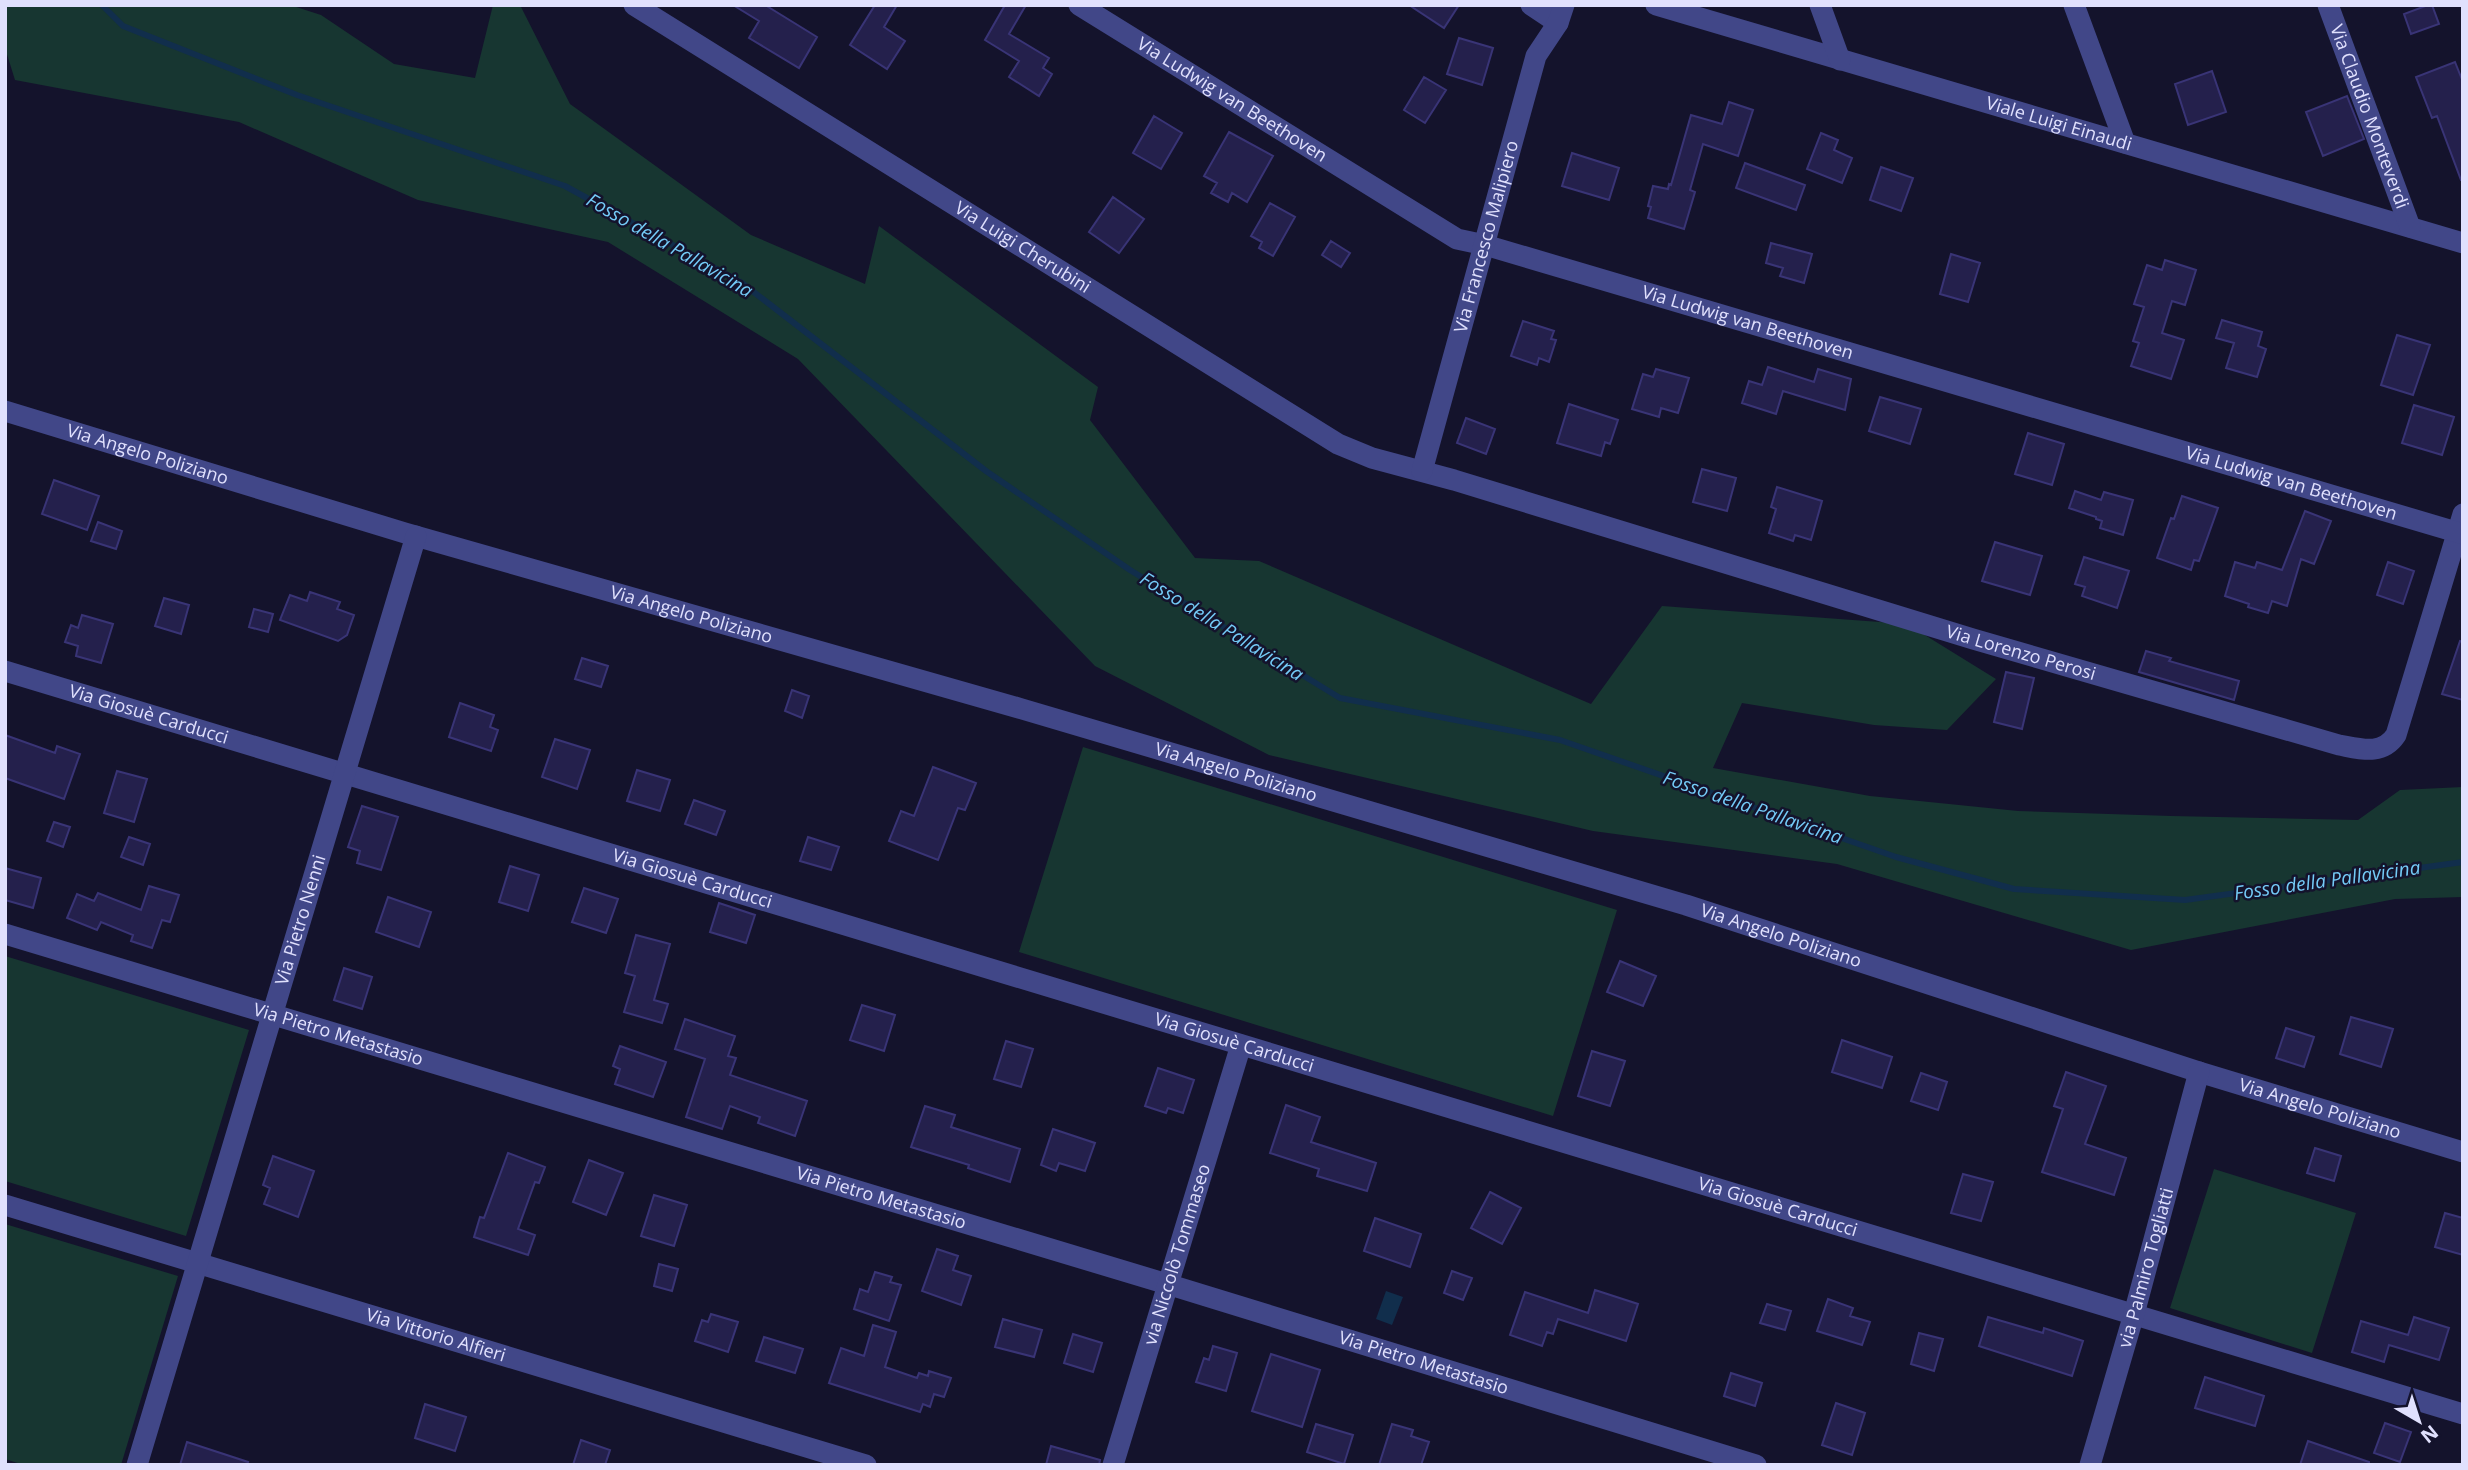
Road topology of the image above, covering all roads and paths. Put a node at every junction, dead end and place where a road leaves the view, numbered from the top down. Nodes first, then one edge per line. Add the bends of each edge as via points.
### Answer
1 (634, 5) edge
2 (1079, 5) edge
3 (1531, 5) edge
4 (1656, 5) edge
5 (1820, 5) edge
6 (2074, 5) edge
7 (2328, 5) edge
8 (1561, 14) edge
9 (1840, 60) junction
10 (2125, 143) junction
11 (2410, 227) junction
12 (2463, 243) edge
13 (1485, 246) junction
14 (5, 411) edge
15 (1422, 471) junction
16 (2461, 527) edge
17 (416, 536) junction
18 (5, 671) edge
19 (345, 774) junction
20 (5, 934) edge
21 (272, 1015) junction
22 (1241, 1045) junction
23 (2199, 1072) junction
24 (2463, 1152) edge
25 (5, 1205) edge
26 (198, 1263) junction
27 (1167, 1284) junction
28 (2134, 1314) junction
29 (2463, 1414) edge
30 (137, 1465) edge
31 (866, 1465) edge
32 (1113, 1465) edge
33 (1756, 1465) edge
34 (2090, 1465) edge

1 - 15 street, Via Luigi Cherubini via 1338,444
2 - 13 street, Via Ludwig van Beethoven via 1457,239
3 - 8 street
4 - 9 street, Viale Luigi Einaudi
5 - 9 street
6 - 10 street
7 - 11 street, Via Claudio Monteverdi
8 - 13 street, Via Francesco Malipiero via 1536,57
9 - 10 street, Viale Luigi Einaudi
10 - 11 street, Viale Luigi Einaudi
11 - 12 street, Viale Luigi Einaudi
13 - 15 street, Via Francesco Malipiero
13 - 16 street, Via Ludwig van Beethoven
14 - 17 street, Via Angelo Poliziano
15 - 16 street, Via Lorenzo Perosi via 1973,639 2368,750 2385,746 2396,735
17 - 19 street, Via Pietro Nenni
17 - 23 street, Via Angelo Poliziano via 1673,901
18 - 19 street, Via Giosuè Carducci
19 - 21 street, Via Pietro Nenni
19 - 22 street, Via Giosuè Carducci
20 - 21 street, Via Pietro Metastasio
21 - 26 street, Via Pietro Nenni
21 - 27 street, Via Pietro Metastasio
22 - 27 street, via Niccolò Tommaseo
22 - 28 street, Via Giosuè Carducci
23 - 24 street, Via Angelo Poliziano
23 - 28 street, via Palmiro Togliatti
25 - 26 street, Via Vittorio Alfieri
26 - 30 street, Via Pietro Nenni
26 - 31 street, Via Vittorio Alfieri
27 - 32 street, via Niccolò Tommaseo
27 - 33 street, Via Pietro Metastasio
28 - 29 street, Via Giosuè Carducci
28 - 34 street, via Palmiro Togliatti

